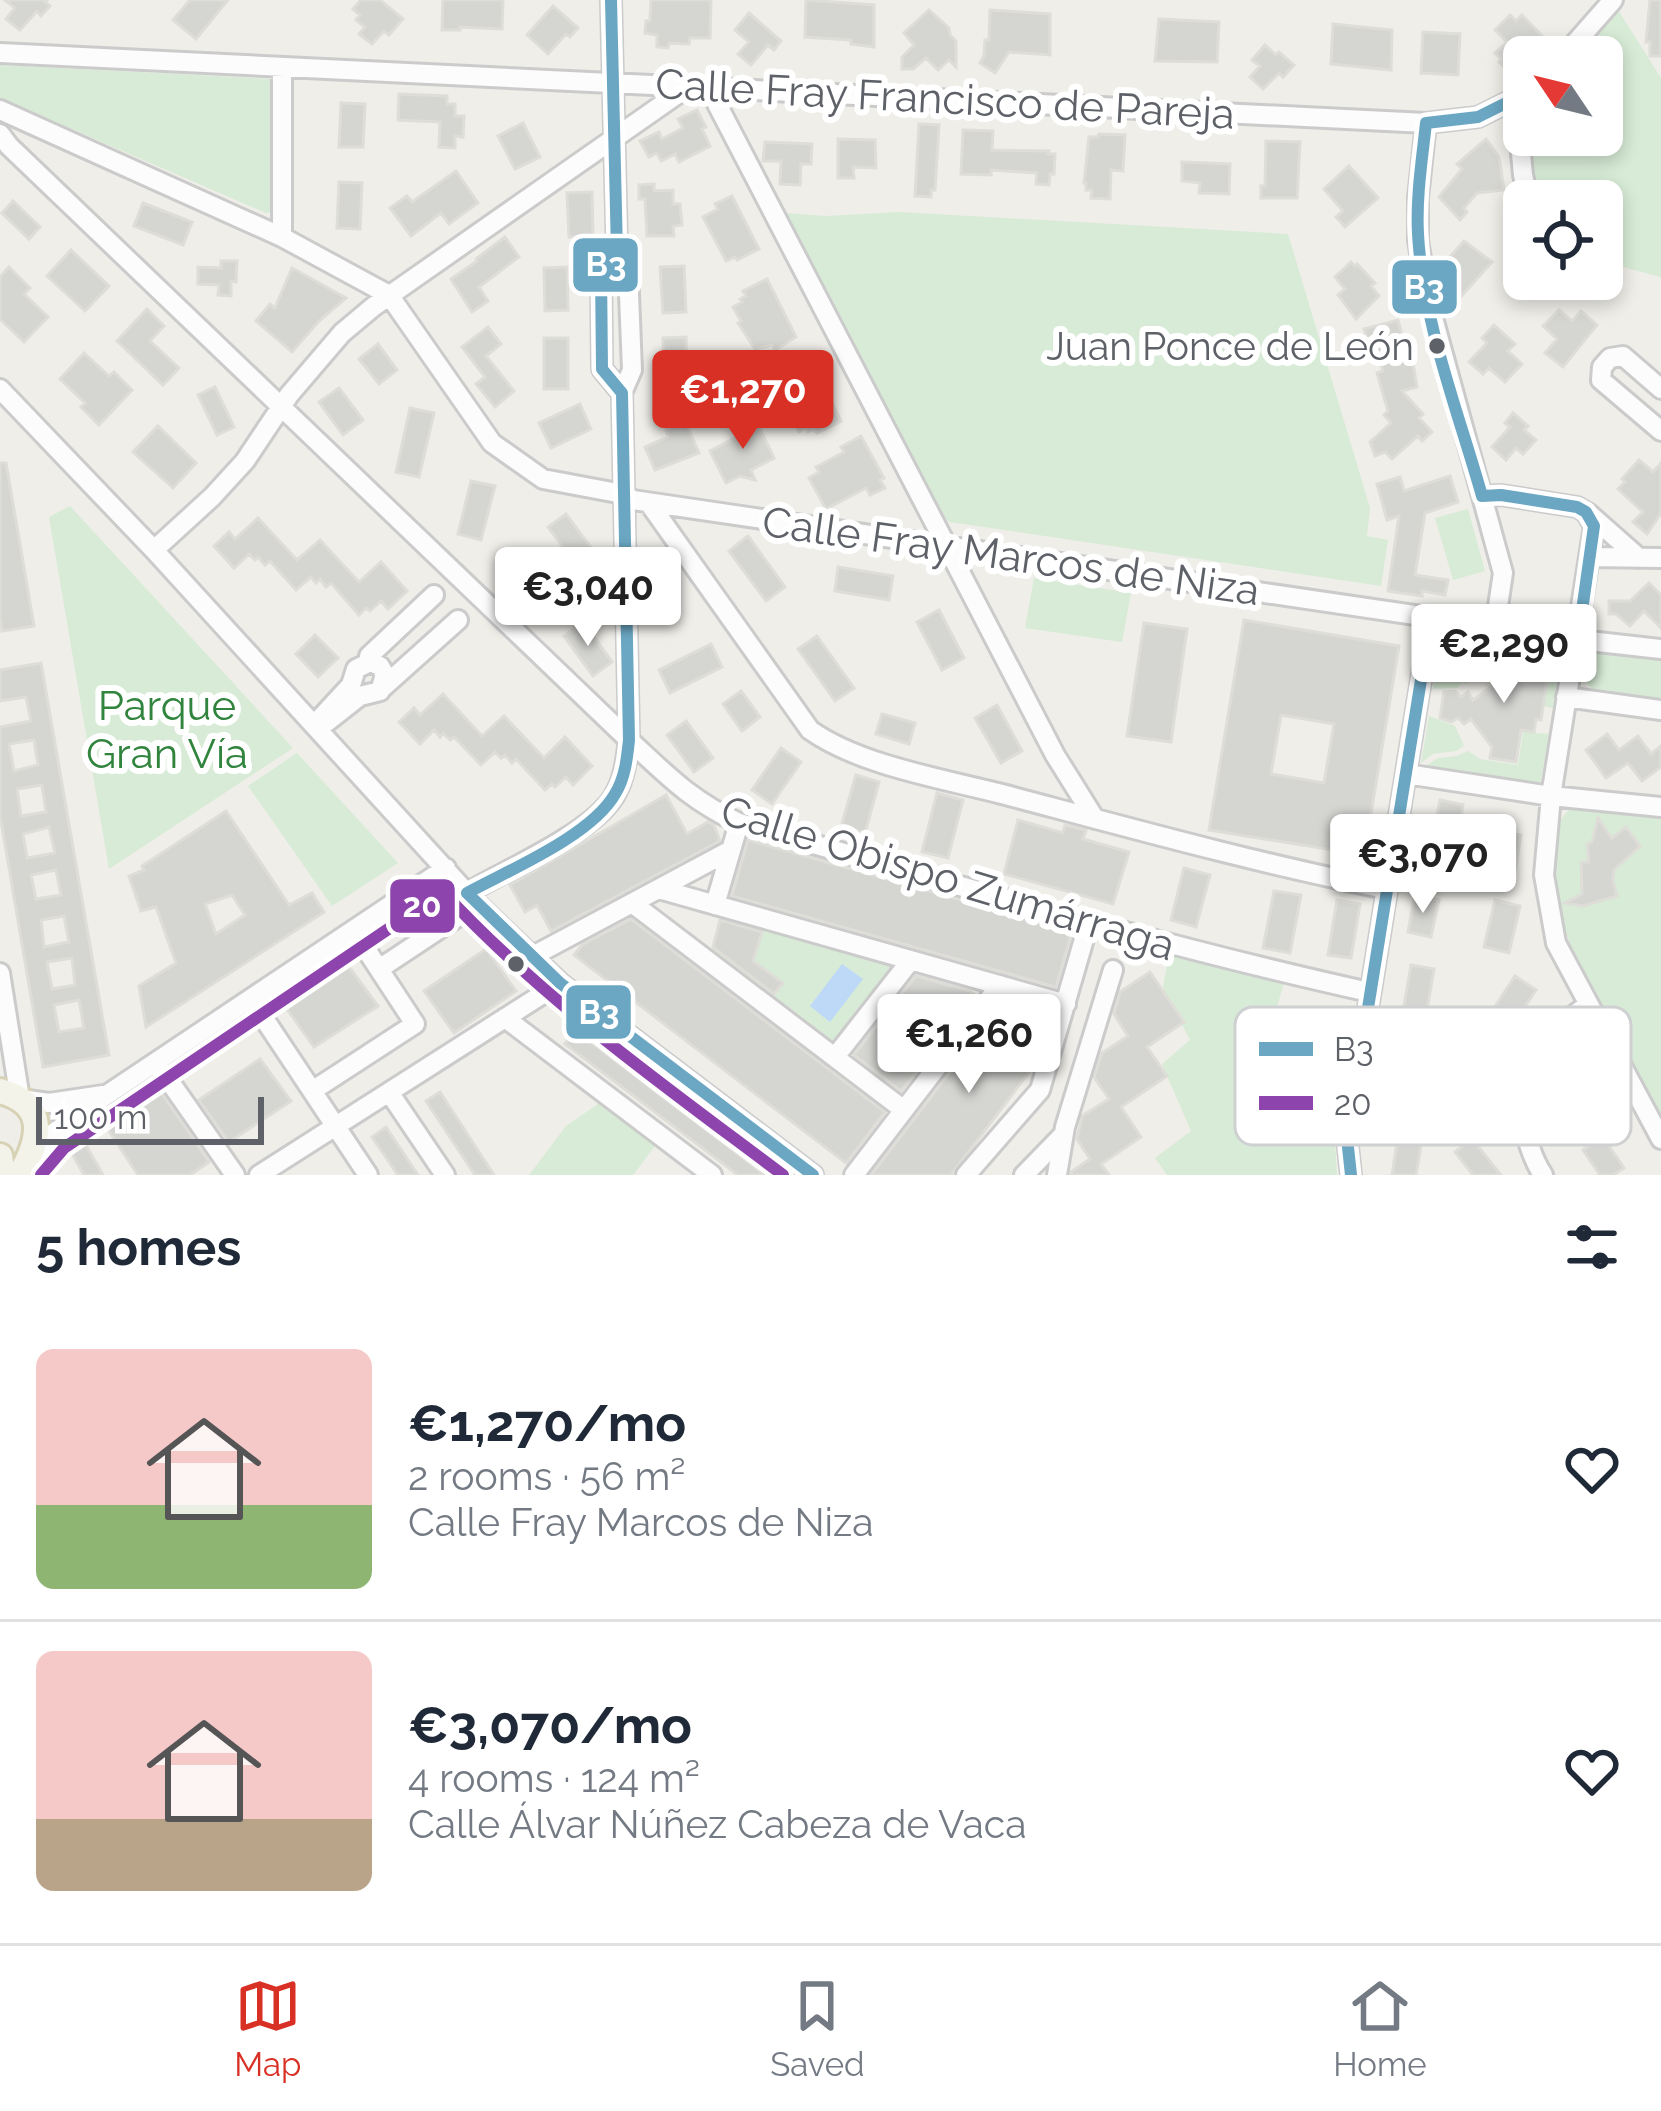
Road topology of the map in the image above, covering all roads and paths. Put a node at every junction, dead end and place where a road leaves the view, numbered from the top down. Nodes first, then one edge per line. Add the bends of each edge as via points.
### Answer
1 (610, 0) edge
2 (1613, 0) edge
3 (1581, 36) edge
4 (0, 53) edge
5 (282, 67) junction
6 (613, 83) junction
7 (689, 86) junction
8 (725, 88) junction
9 (1503, 106) edge
10 (0, 110) edge
11 (1426, 123) junction
12 (0, 134) edge
13 (614, 141) junction
14 (282, 237) junction
15 (617, 252) junction
16 (389, 296) junction
17 (0, 389) edge
18 (1661, 389) edge
19 (622, 393) junction
20 (281, 406) junction
21 (1661, 431) edge
22 (623, 494) junction
23 (1482, 496) junction
24 (649, 503) junction
25 (1586, 512) junction
26 (946, 547) junction
27 (154, 550) junction
28 (1589, 557) junction
29 (1661, 557) edge
30 (1639, 558) junction
31 (434, 595) dead end
32 (1432, 618) junction
33 (458, 620) dead end
34 (1495, 626) junction
35 (1578, 638) junction
36 (1661, 649) edge
37 (369, 656) dead end
38 (380, 691) junction
39 (1566, 697) junction
40 (1661, 710) edge
41 (316, 727) junction
42 (629, 740) junction
43 (1406, 774) junction
44 (1551, 796) junction
45 (1661, 807) edge
46 (1095, 819) junction
47 (739, 823) junction
48 (731, 850) junction
49 (446, 868) junction
50 (659, 889) junction
51 (1387, 889) junction
52 (472, 898) junction
53 (632, 903) junction
54 (715, 904) junction
55 (1089, 922) junction
56 (354, 931) junction
57 (531, 957) junction
58 (911, 960) junction
59 (379, 969) junction
60 (1113, 970) dead end
61 (0, 973) edge
62 (560, 983) junction
63 (1000, 985) junction
64 (1369, 992) junction
65 (1068, 997) junction
66 (251, 999) junction
67 (1104, 1000) junction
68 (1588, 1004) junction
69 (1367, 1007) edge
70 (1584, 1007) edge
71 (1590, 1007) edge
72 (505, 1018) junction
73 (835, 1058) junction
74 (157, 1062) junction
75 (1631, 1084) edge
76 (312, 1091) junction
77 (388, 1092) junction
78 (108, 1094) junction
79 (10, 1095) edge
80 (904, 1110) junction
81 (335, 1126) junction
82 (1064, 1135) junction
83 (1661, 1139) edge
84 (1348, 1145) edge
85 (1530, 1145) edge
86 (0, 1156) edge
87 (291, 1167) edge
88 (27, 1169) edge
89 (3, 1175) edge
90 (236, 1175) edge
91 (259, 1175) edge
92 (368, 1175) edge
93 (445, 1175) edge
94 (712, 1175) edge
95 (813, 1175) edge
96 (854, 1175) edge
97 (966, 1175) edge
98 (1024, 1175) edge
99 (1057, 1175) edge
100 (1351, 1175) edge
101 (1543, 1175) edge

1 - 6 street
2 - 3 street
4 - 5 street, Calle Fray Francisco de Pareja
5 - 6 street, Calle Fray Francisco de Pareja
5 - 14 street
6 - 7 street, Calle Fray Francisco de Pareja
6 - 13 street
7 - 8 street, Calle Fray Francisco de Pareja
7 - 13 street
8 - 11 street, Calle Fray Francisco de Pareja
8 - 26 street via 716,104
9 - 11 street, Calle Fray Francisco de Pareja via 1464,121
10 - 14 street, Calle Fray Marcos de Niza
11 - 23 street via 1418,198 1426,296
12 - 20 street, Calle Obispo Zumárraga
13 - 15 street
13 - 16 street
14 - 16 street, Calle Fray Marcos de Niza
15 - 19 street via 628,269 632,370
15 - 19 street via 601,270 602,369
16 - 20 street via 342,333
16 - 22 street, Calle Fray Marcos de Niza via 492,443 542,479
17 - 27 street
18 - 21 street via 1623,356 1602,367 1601,380
19 - 22 street
20 - 27 street via 245,461
20 - 42 street, Calle Obispo Zumárraga
22 - 24 street, Calle Fray Marcos de Niza
22 - 42 street
23 - 25 street
23 - 34 street via 1503,573
24 - 26 street, Calle Fray Marcos de Niza
24 - 46 street via 810,730 845,751
25 - 28 street via 1594,526
25 - 30 street
26 - 32 street, Calle Fray Marcos de Niza
26 - 46 street
27 - 41 street
28 - 30 street
28 - 35 street
29 - 30 street
31 - 37 street
32 - 34 street, Calle Fray Marcos de Niza
32 - 43 street
33 - 38 street
34 - 35 street, Calle Fray Marcos de Niza
35 - 36 street, Calle Fray Marcos de Niza
35 - 39 street
38 - 41 street
38 - 41 street via 383,670 360,665
39 - 40 street
39 - 44 street
41 - 49 street
42 - 47 street, Calle Obispo Zumárraga via 688,796
42 - 52 street via 625,771 589,824
43 - 44 street
43 - 51 street
44 - 45 street
44 - 68 street via 1544,875 1556,944
46 - 51 street
47 - 48 street
47 - 55 street, Calle Obispo Zumárraga
48 - 50 street
48 - 54 street
49 - 52 street
49 - 56 street
50 - 53 street
50 - 54 street
51 - 64 street
52 - 57 street
52 - 59 street
53 - 57 street
53 - 73 street
54 - 58 street
55 - 64 street, Calle Obispo Zumárraga
55 - 65 street
56 - 59 street
56 - 66 street
57 - 62 street
58 - 63 street
58 - 73 street
59 - 76 street via 415,1024
60 - 67 street
61 - 79 street
62 - 72 street
62 - 95 street
63 - 65 street
63 - 80 street
64 - 69 street
65 - 67 street
65 - 97 street via 1040,1090
66 - 74 street
66 - 76 street
67 - 82 street
68 - 70 street
68 - 71 street
72 - 77 street
72 - 94 street
73 - 80 street
74 - 78 street
74 - 90 street
75 - 83 street
76 - 81 street
77 - 81 street
77 - 93 street
78 - 79 street via 49,1103
78 - 88 street via 52,1134
79 - 88 main road via 37,1126
80 - 96 street
81 - 87 street
81 - 92 street
82 - 98 street
82 - 99 street
84 - 100 street
85 - 101 street
86 - 89 main road
87 - 91 street

